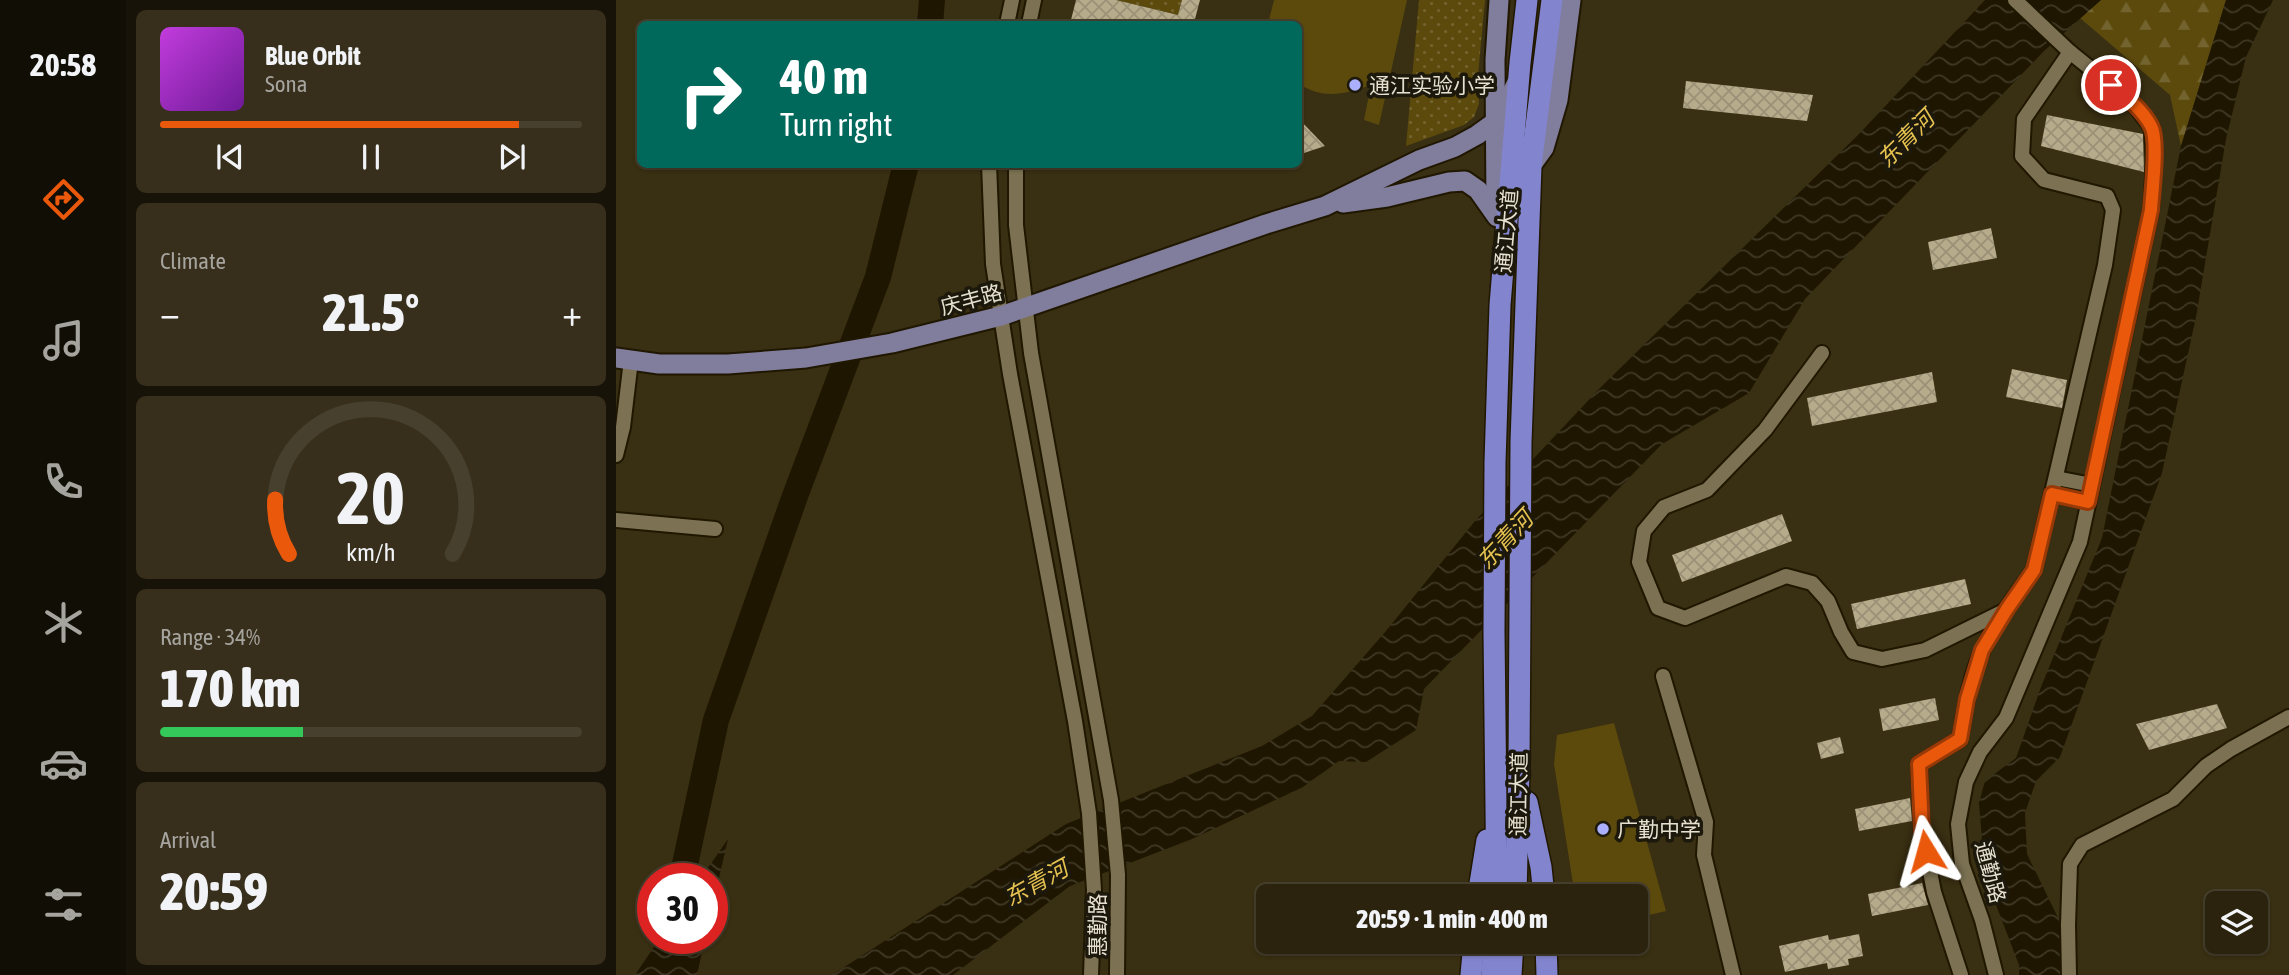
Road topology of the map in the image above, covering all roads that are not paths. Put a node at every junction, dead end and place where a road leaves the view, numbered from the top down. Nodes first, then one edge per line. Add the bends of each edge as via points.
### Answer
1 (1012, 0) edge
2 (1034, 0) edge
3 (1499, 0) edge
4 (1527, 0) edge
5 (1552, 0) edge
6 (1571, 0) edge
7 (2015, 0) edge
8 (1008, 21) edge
9 (1030, 21) edge
10 (2070, 52) junction
11 (1518, 79) junction
12 (1495, 122) junction
13 (1531, 166) junction
14 (989, 168) edge
15 (1016, 168) edge
16 (1325, 206) junction
17 (1496, 214) junction
18 (1505, 238) junction
19 (1025, 307) junction
20 (1001, 316) junction
21 (1822, 353) dead end
22 (624, 359) edge
23 (616, 455) edge
24 (2056, 478) junction
25 (2092, 485) junction
26 (2052, 494) junction
27 (2088, 502) junction
28 (616, 520) edge
29 (715, 529) dead end
30 (2007, 609) junction
31 (1663, 676) dead end
32 (2289, 717) edge
33 (1519, 768) junction
34 (1496, 800) junction
35 (1479, 884) edge
36 (1497, 884) edge
37 (1516, 884) edge
38 (1543, 884) edge
39 (1473, 954) edge
40 (1493, 954) edge
41 (1512, 954) edge
42 (1546, 954) edge
43 (1091, 975) edge
44 (1117, 975) edge
45 (1471, 975) edge
46 (1492, 975) edge
47 (1511, 975) edge
48 (1547, 975) edge
49 (1734, 975) edge
50 (1961, 975) edge
51 (1996, 975) edge
52 (2069, 975) edge

1 - 8 street
2 - 9 street
3 - 12 main road
4 - 11 highway, 通江大道
5 - 13 highway, 通江大道
6 - 13 main road via 1558,100 1544,148
7 - 10 street, 通勤路
10 - 24 street via 2024,119 2022,156 2044,180 2107,196 2113,210 2105,265
10 - 25 street, 通勤路 via 2132,102 2152,128 2154,162 2151,210
11 - 12 main road
11 - 18 highway, 通江大道
12 - 16 main road via 1455,147
12 - 17 main road
13 - 33 highway, 通江大道 via 1521,442
14 - 20 street, 惠勤路 via 993,264
15 - 19 street, 惠勤路 via 1016,225
16 - 17 main road via 1465,181
16 - 19 main road, 庆丰路
17 - 18 main road
18 - 34 highway, 通江大道 via 1495,462
19 - 20 main road, 庆丰路
19 - 44 street, 惠勤路 via 1111,800 1118,875
20 - 22 main road, 庆丰路 via 806,358 714,364
20 - 43 street, 惠勤路 via 1089,813 1094,890
21 - 30 street via 1765,430 1707,489 1664,507 1644,531 1639,562 1658,608 1685,618 1786,576 1812,583 1828,601 1853,652 1882,659 1925,650
22 - 23 street via 623,428
24 - 25 street
24 - 26 street
25 - 27 street, 通勤路
26 - 27 street
26 - 30 street via 2034,570
27 - 51 street, 通勤路 via 2080,542 2006,718 1980,752 1966,782 1958,824 1962,864
28 - 29 street
30 - 50 street via 1982,650 1960,739 1919,764 1922,831 1934,892
31 - 49 street via 1706,822 1704,855
32 - 52 street via 2206,766 2173,799 2082,845 2070,864
33 - 37 highway, 通江大道
33 - 38 highway
34 - 35 highway
34 - 36 highway, 通江大道
39 - 45 highway
40 - 46 highway
41 - 47 highway
42 - 48 highway

